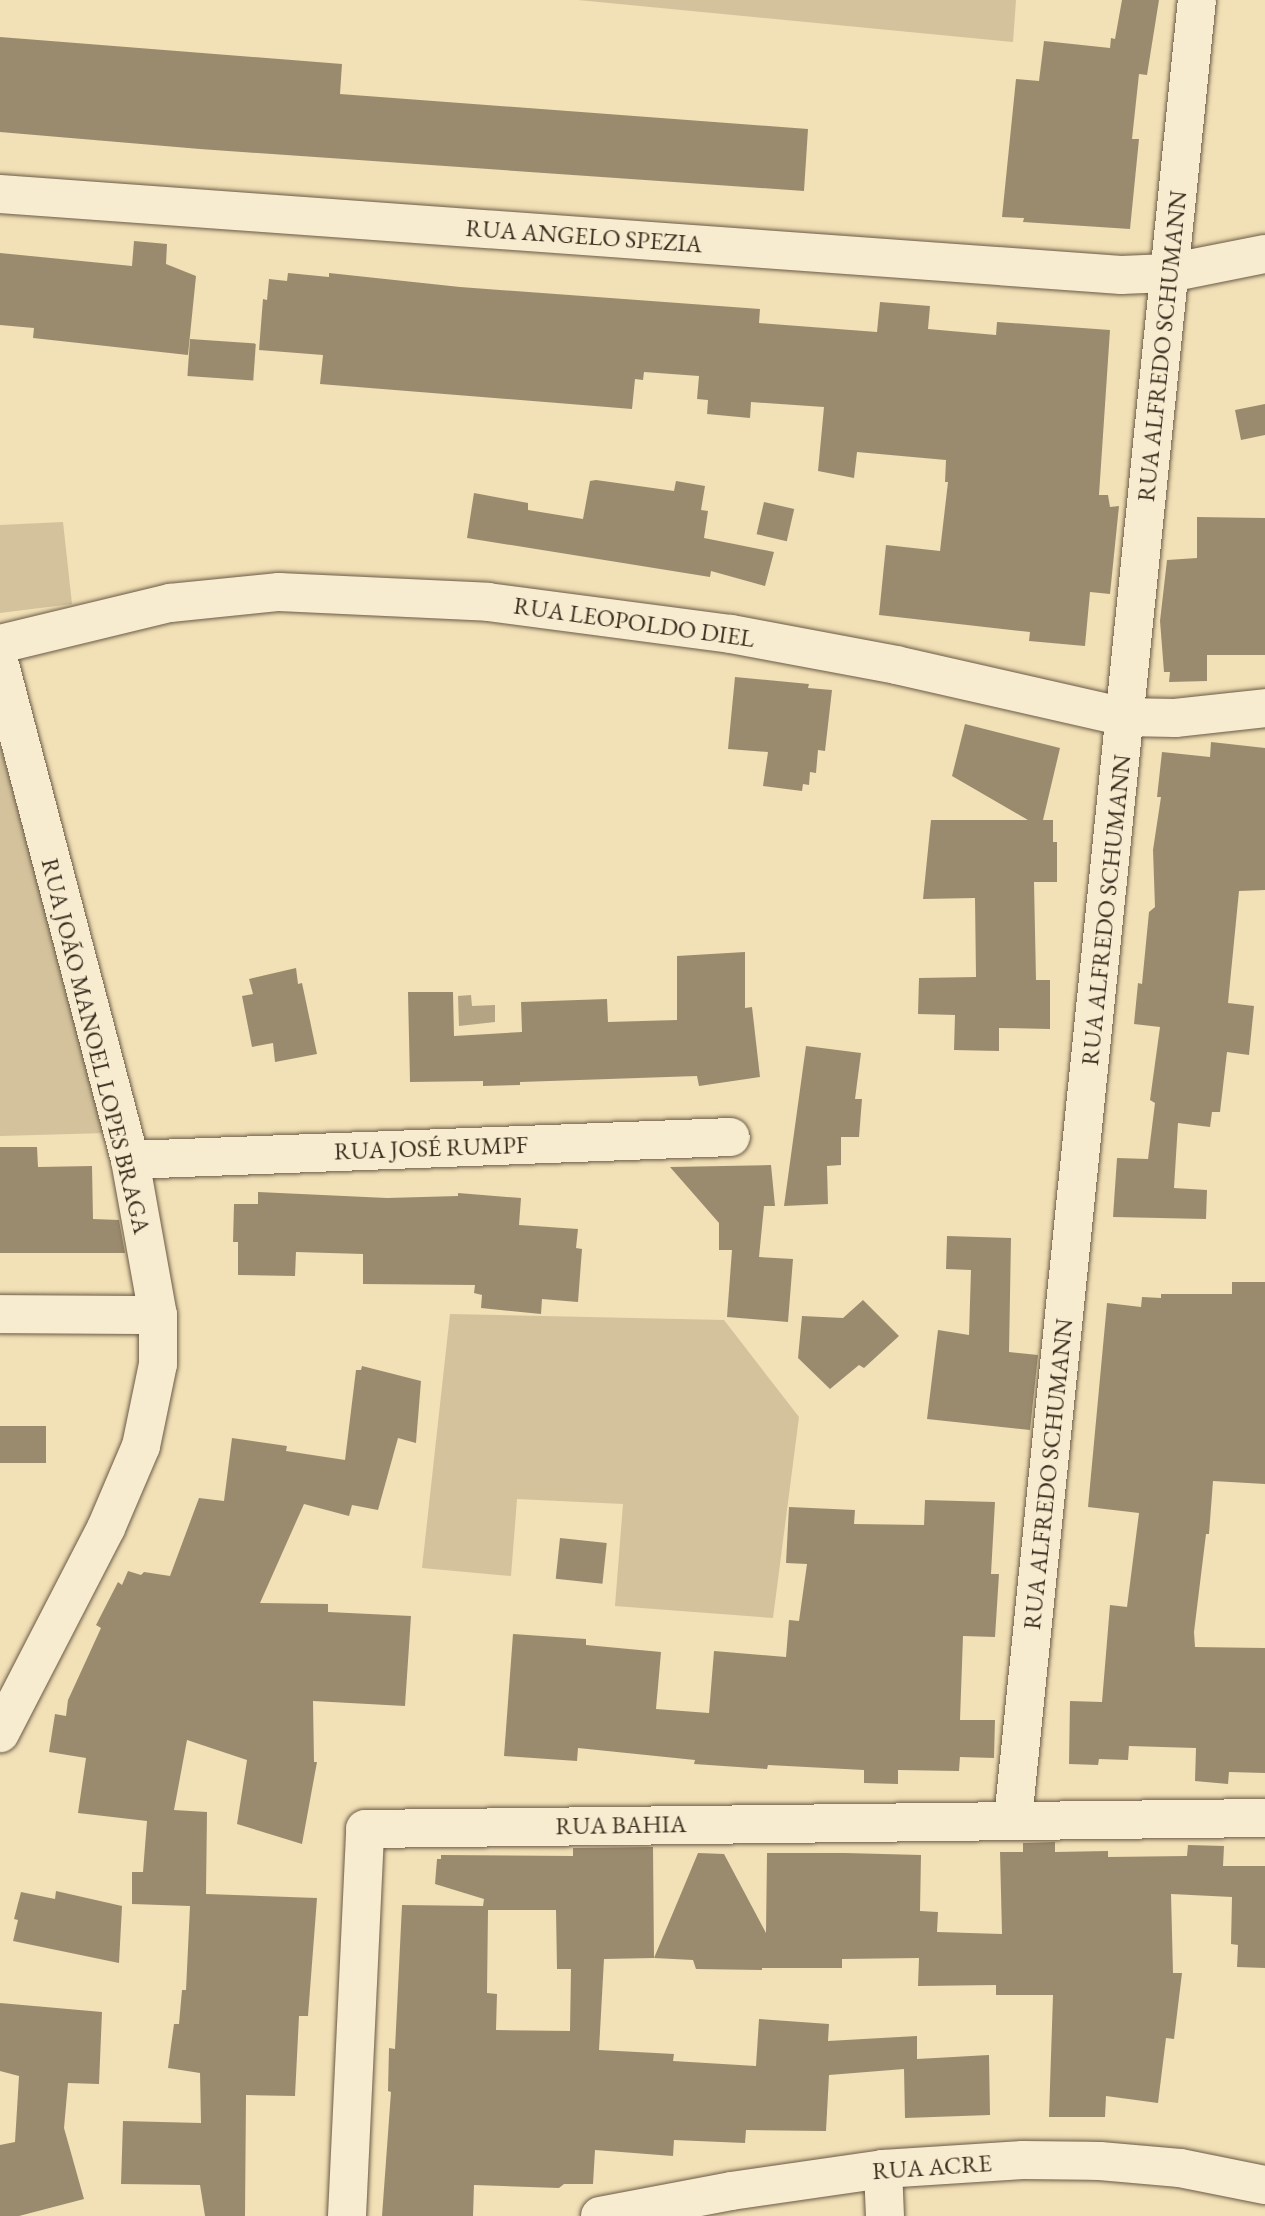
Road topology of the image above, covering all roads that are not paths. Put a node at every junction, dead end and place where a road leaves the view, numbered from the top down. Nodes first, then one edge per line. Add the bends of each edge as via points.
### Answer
1 (1197, 0) edge
2 (0, 194) edge
3 (1265, 254) edge
4 (1169, 273) junction
5 (0, 643) edge
6 (0, 665) edge
7 (1265, 708) edge
8 (1125, 717) junction
9 (732, 1136) dead end
10 (130, 1160) junction
11 (0, 1314) edge
12 (158, 1315) junction
13 (0, 1733) edge
14 (1265, 1818) edge
15 (1013, 1819) junction
16 (883, 2169) junction
17 (1265, 2185) edge
18 (346, 2216) edge
19 (600, 2216) edge
20 (886, 2216) edge

1 - 4 street, RUA ALFREDO SCHUMANN
2 - 4 street, RUA ANGELO SPEZIA via 1107,274
3 - 4 street, RUA ANGELO SPEZIA
4 - 8 street, RUA ALFREDO SCHUMANN
5 - 8 street, RUA LEOPOLDO DIEL via 170,603 279,592 488,602 731,634 896,665
6 - 10 street, RUA JOÃO MANOEL LOPES BRAGA
7 - 8 street, RUA LEOPOLDO DIEL via 1175,718
8 - 15 street, RUA ALFREDO SCHUMANN
9 - 10 street, RUA JOSÉ RUMPF
10 - 12 street, RUA JOÃO MANOEL LOPES BRAGA
11 - 12 street
12 - 13 street, RUA JOÃO MANOEL LOPES BRAGA via 158,1364 141,1446 106,1528
14 - 15 street, RUA BAHIA
15 - 18 street, RUA BAHIA via 365,1829
16 - 17 street, RUA ACRE via 1023,2160 1100,2161 1180,2168
16 - 19 street, RUA ACRE via 732,2190
16 - 20 street

